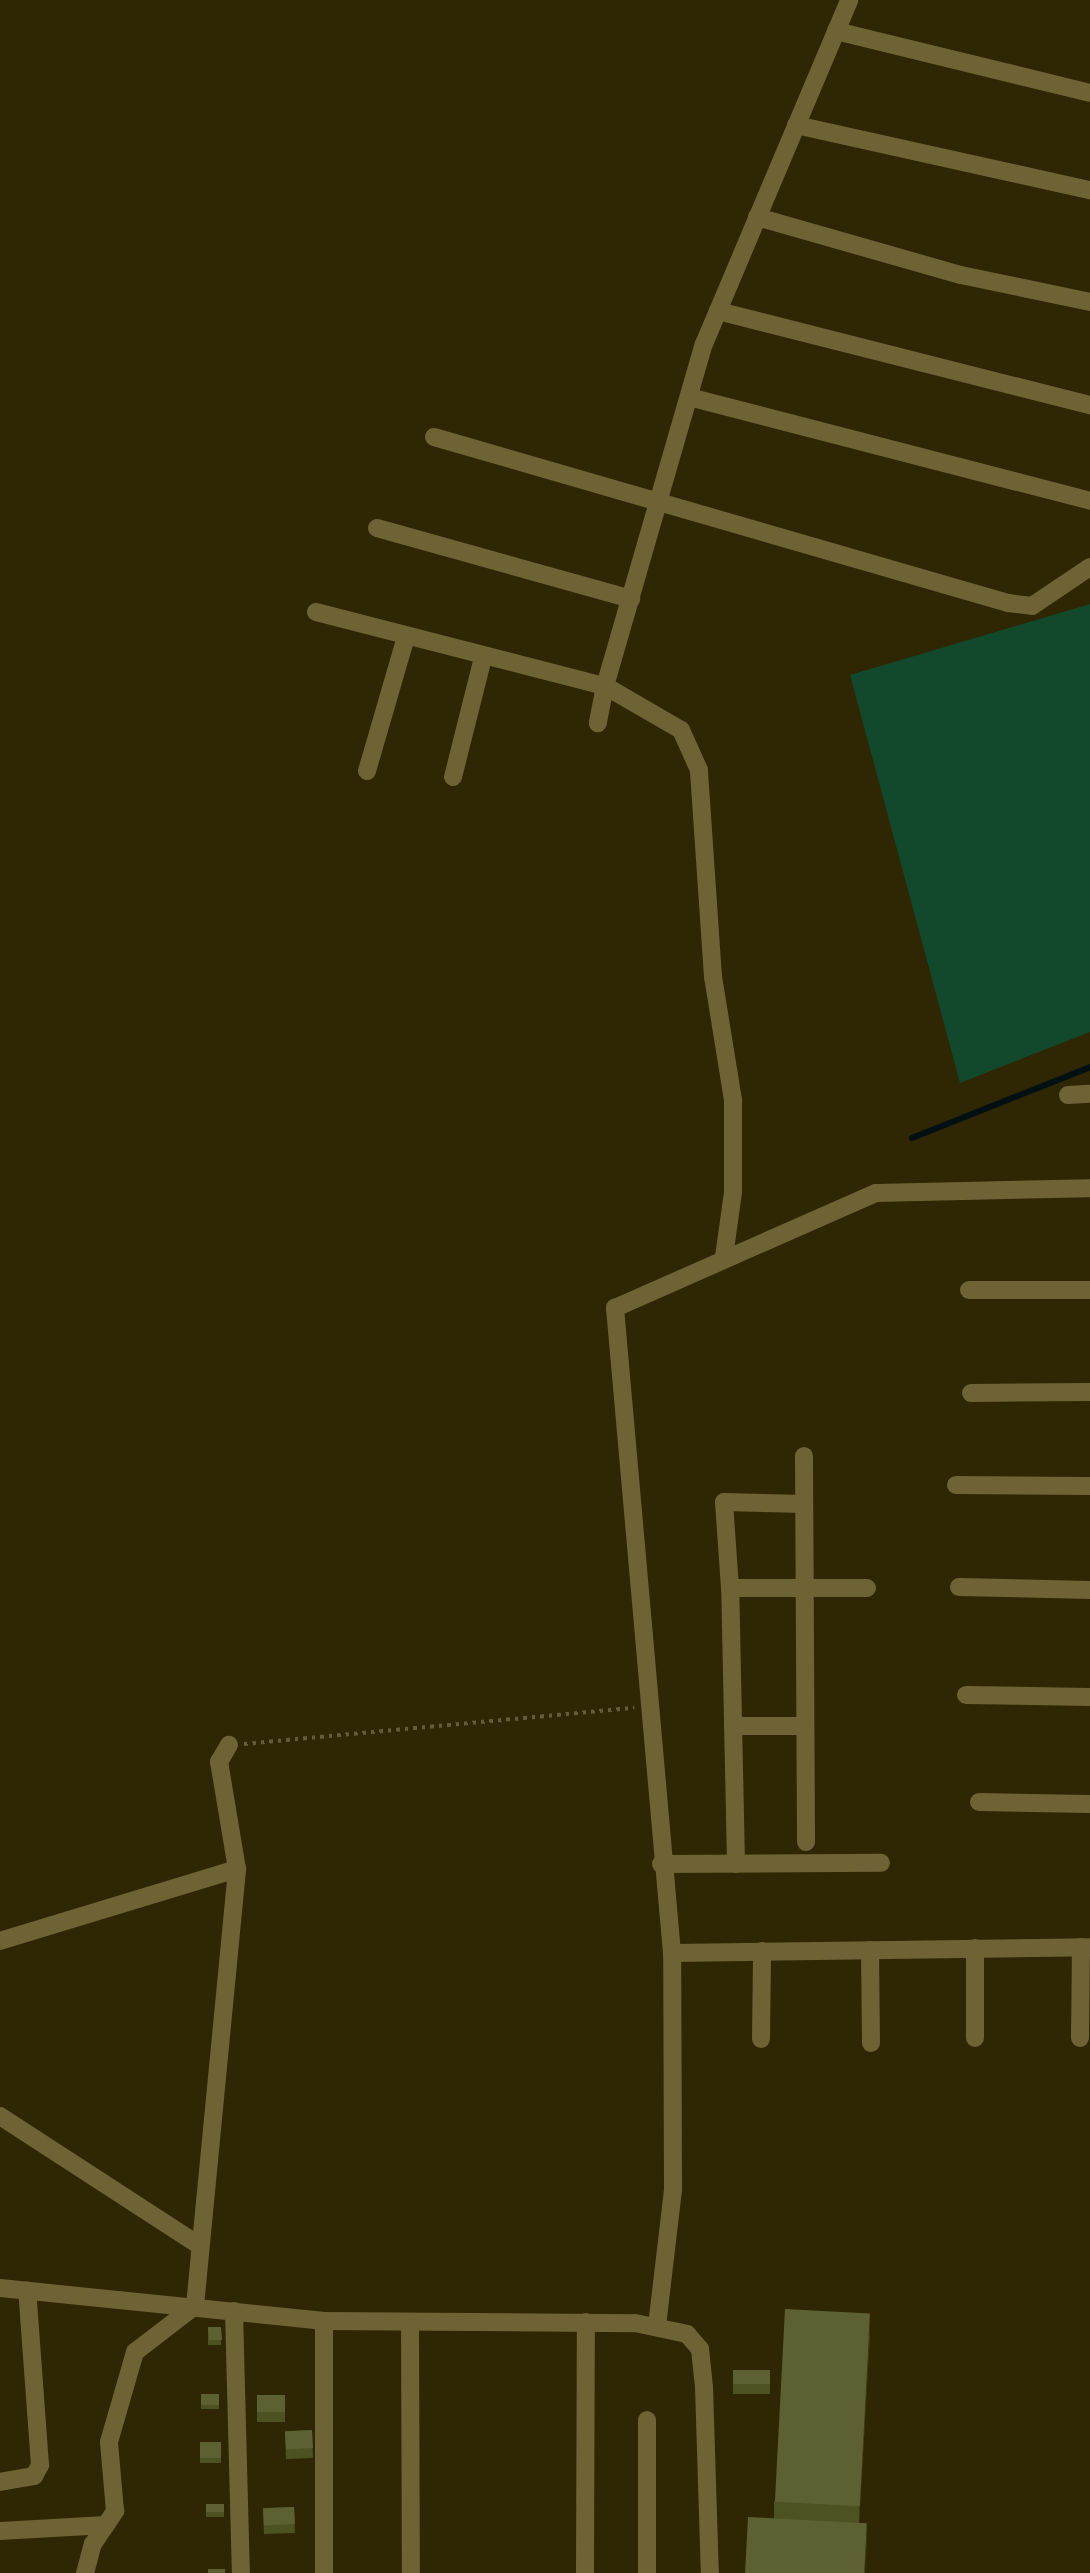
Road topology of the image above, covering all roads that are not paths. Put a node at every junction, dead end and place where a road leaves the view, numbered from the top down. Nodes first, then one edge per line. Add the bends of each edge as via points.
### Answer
1 (849, 0) edge
2 (836, 31) junction
3 (1090, 93) edge
4 (796, 125) junction
5 (1090, 190) edge
6 (758, 217) junction
7 (1090, 302) edge
8 (718, 312) junction
9 (689, 397) junction
10 (1090, 405) edge
11 (434, 437) dead end
12 (1090, 501) edge
13 (658, 503) junction
14 (377, 528) dead end
15 (1090, 567) edge
16 (631, 599) junction
17 (316, 612) dead end
18 (406, 637) junction
19 (483, 659) junction
20 (605, 686) junction
21 (598, 723) dead end
22 (367, 771) dead end
23 (453, 778) dead end
24 (1069, 1094) dead end
25 (1090, 1094) edge
26 (1090, 1188) edge
27 (724, 1257) junction
28 (969, 1290) dead end
29 (1090, 1290) edge
30 (1090, 1392) edge
31 (971, 1393) dead end
32 (804, 1456) dead end
33 (956, 1485) dead end
34 (1090, 1486) edge
35 (804, 1504) junction
36 (959, 1587) dead end
37 (730, 1588) junction
38 (804, 1588) junction
39 (867, 1588) dead end
40 (1090, 1590) edge
41 (966, 1695) dead end
42 (1090, 1698) edge
43 (733, 1726) junction
44 (804, 1726) junction
45 (229, 1745) road end
46 (979, 1802) dead end
47 (1090, 1804) edge
48 (806, 1842) dead end
49 (881, 1863) dead end
50 (661, 1864) junction
51 (736, 1864) junction
52 (237, 1869) junction
53 (0, 1941) edge
54 (1086, 1947) edge
55 (975, 1948) junction
56 (870, 1950) junction
57 (762, 1951) junction
58 (671, 1953) junction
59 (975, 2038) dead end
60 (1080, 2038) dead end
61 (761, 2039) dead end
62 (871, 2043) dead end
63 (0, 2116) edge
64 (197, 2244) junction
65 (0, 2288) edge
66 (27, 2290) junction
67 (195, 2306) junction
68 (234, 2311) junction
69 (324, 2321) junction
70 (410, 2322) junction
71 (586, 2322) junction
72 (657, 2326) junction
73 (648, 2420) dead end
74 (0, 2482) edge
75 (106, 2525) junction
76 (0, 2531) edge
77 (85, 2573) edge
78 (241, 2573) edge
79 (324, 2573) edge
80 (411, 2573) edge
81 (585, 2573) edge
82 (647, 2573) edge
83 (710, 2573) edge

1 - 2 street
2 - 3 street
2 - 4 street
4 - 5 street
4 - 6 street
6 - 7 street via 961,275
6 - 8 street
8 - 9 street
8 - 10 street
9 - 12 street
9 - 13 street
11 - 13 street
13 - 15 street via 1008,603 1032,606
13 - 16 street
14 - 16 street
16 - 20 street
17 - 18 street
18 - 19 street
18 - 22 street
19 - 20 street
19 - 23 street
20 - 21 street
20 - 27 street via 681,730 699,770 712,977 733,1100 733,1192
24 - 25 street
26 - 27 street via 876,1193
27 - 50 street via 615,1308
28 - 29 street
30 - 31 street
32 - 35 street
33 - 34 street
35 - 37 street via 724,1502
35 - 38 street
36 - 40 street
37 - 38 street
37 - 43 street
38 - 39 street
38 - 44 street
41 - 42 street
43 - 44 street
43 - 51 street
44 - 48 street
45 - 52 street via 219,1771
46 - 47 street
49 - 51 street
50 - 51 street
50 - 58 street
52 - 53 street
52 - 64 street
54 - 55 street
54 - 60 street
55 - 56 street
55 - 59 street
56 - 57 street
56 - 62 street
57 - 58 street
57 - 61 street
58 - 72 street via 673,2189
63 - 64 street
64 - 67 street
65 - 66 street
66 - 67 street
66 - 74 street via 40,2465 34,2476
67 - 68 street
67 - 75 street via 135,2352 109,2442 116,2491 115,2511
68 - 69 street
68 - 78 street
69 - 70 street
69 - 79 street
70 - 71 street
70 - 80 street
71 - 72 street
71 - 81 street
72 - 83 street via 687,2334 700,2349
73 - 82 street
75 - 76 street
75 - 77 street

